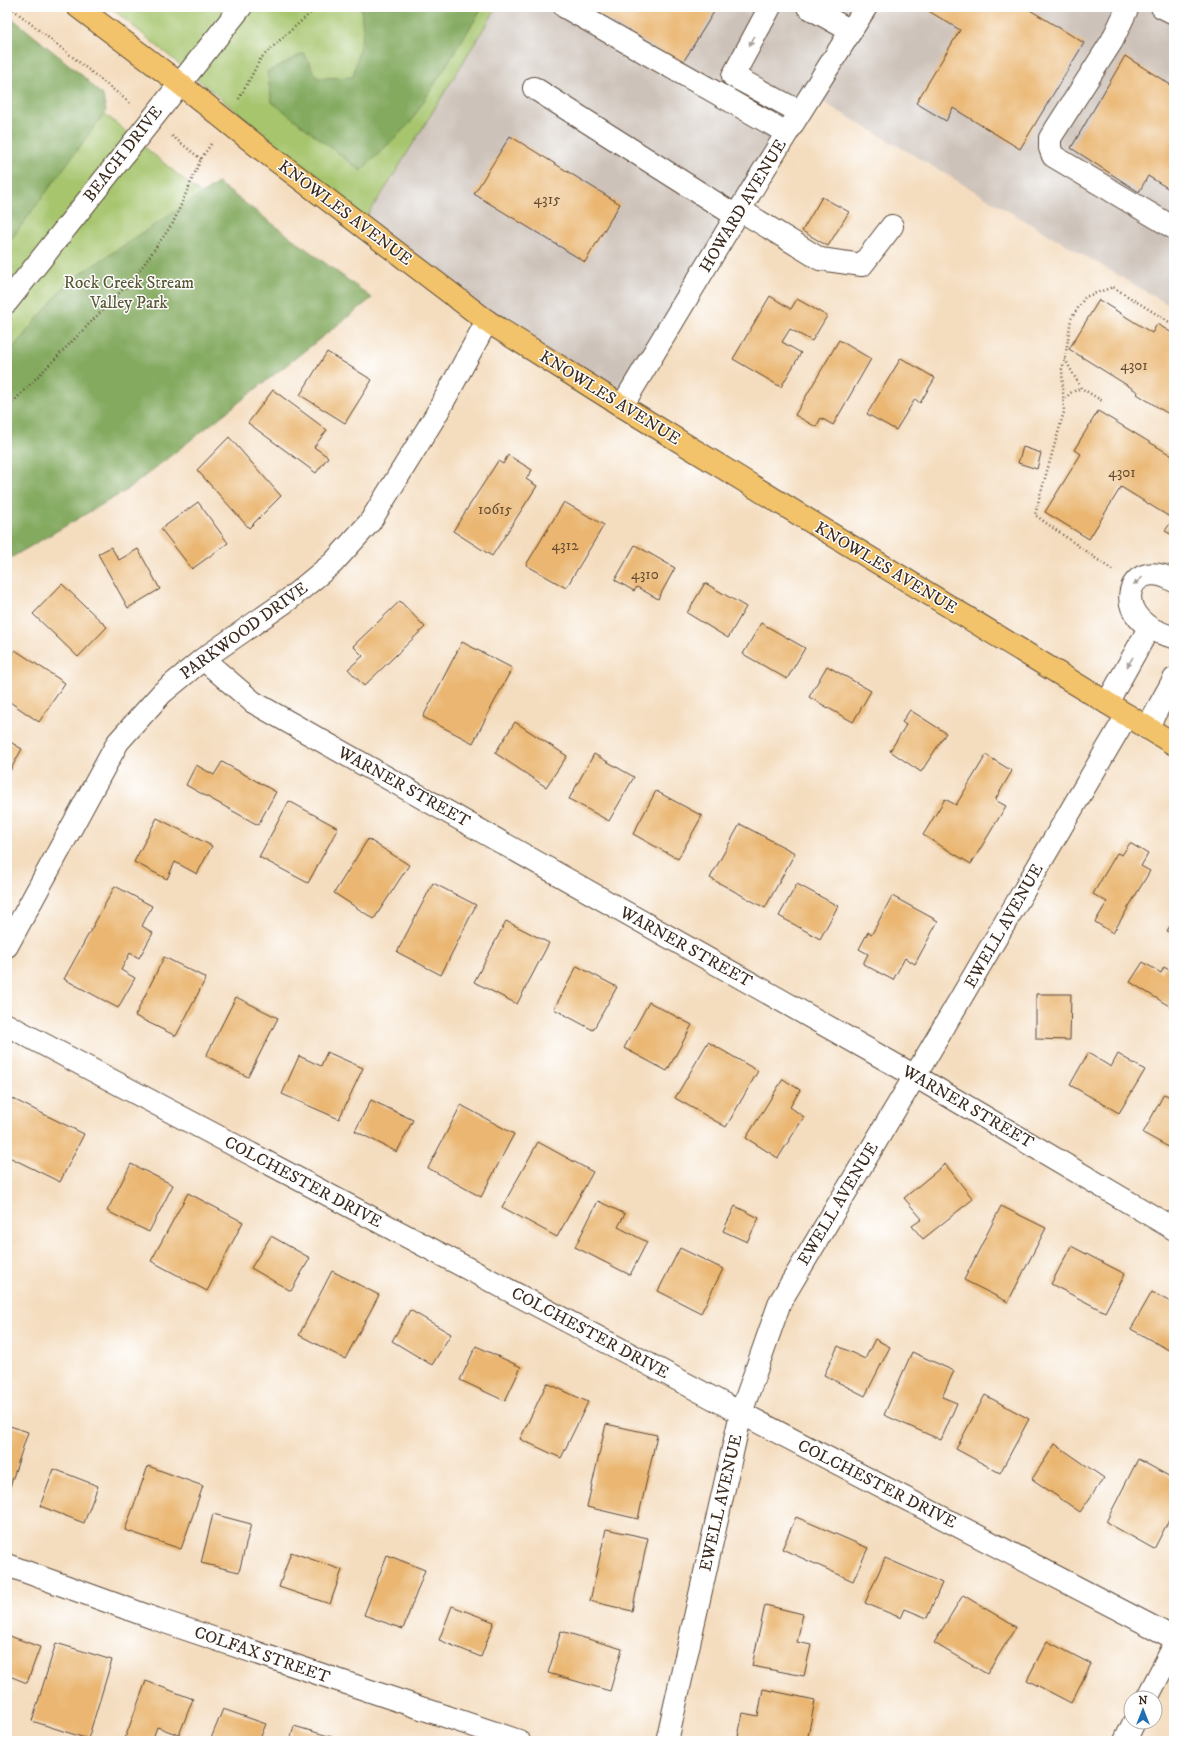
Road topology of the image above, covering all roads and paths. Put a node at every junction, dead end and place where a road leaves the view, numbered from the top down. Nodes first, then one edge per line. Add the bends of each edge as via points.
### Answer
1 (10, 7) edge
2 (78, 7) edge
3 (241, 7) edge
4 (317, 7) edge
5 (565, 7) edge
6 (770, 7) edge
7 (808, 7) edge
8 (866, 7) edge
9 (1128, 7) edge
10 (1162, 7) edge
11 (1174, 13) edge
12 (851, 31) junction
13 (251, 77) dead end
14 (179, 83) junction
15 (534, 88) dead end
16 (128, 102) dead end
17 (800, 112) junction
18 (787, 133) junction
19 (201, 159) dead end
20 (738, 213) junction
21 (892, 226) dead end
22 (1174, 228) edge
23 (7, 302) edge
24 (487, 321) junction
25 (1174, 325) edge
26 (1065, 359) junction
27 (1081, 388) junction
28 (1063, 402) junction
29 (1104, 402) dead end
30 (622, 406) junction
31 (7, 408) edge
32 (1118, 574) dead end
33 (1174, 581) edge
34 (1149, 628) junction
35 (1174, 637) edge
36 (203, 659) junction
37 (1174, 679) edge
38 (1107, 702) junction
39 (1127, 715) junction
40 (1147, 728) junction
41 (1174, 744) edge
42 (7, 946) edge
43 (7, 1026) edge
44 (915, 1076) junction
45 (1174, 1229) edge
46 (742, 1413) junction
47 (7, 1565) edge
48 (1174, 1638) edge
49 (1174, 1646) edge
50 (1151, 1690) edge
51 (1130, 1730) edge
52 (519, 1741) edge
53 (667, 1741) edge
54 (1124, 1741) edge

1 - 16 path
2 - 14 main road, KNOWLES AVENUE
3 - 14 street, BEACH DRIVE
4 - 13 path via 261,58
5 - 18 street
6 -> 17 street via 733,76
7 - 12 street
8 - 12 street, HOWARD AVENUE
9 - 22 street via 1112,41 1050,138 1050,148 1053,156
10 - 11 street
12 - 17 street, HOWARD AVENUE
14 - 23 street, BEACH DRIVE
14 - 24 main road, KNOWLES AVENUE via 249,140
15 - 20 street
17 - 18 street, HOWARD AVENUE
18 - 20 street, HOWARD AVENUE
19 - 31 path via 173,223 135,277
20 - 21 street via 820,259 862,265
20 - 30 street, HOWARD AVENUE
24 - 30 main road, KNOWLES AVENUE
24 - 36 street, PARKWOOD DRIVE via 436,415 370,522 333,562 288,600
25 - 26 path via 1113,287 1100,290 1085,297 1070,319
26 - 27 path
26 - 28 path via 1062,369
27 - 28 path via 1070,393
27 - 29 path
28 - 32 path via 1064,412 1035,514
30 - 38 main road, KNOWLES AVENUE
33 -> 34 street via 1148,575 1136,580 1132,586 1129,599 1131,605 1136,616
34 - 35 street
34 -> 38 street
36 - 42 street, PARKWOOD DRIVE via 162,693 118,742
36 - 44 street, WARNER STREET via 253,702
37 - 40 street
38 - 39 main road, KNOWLES AVENUE
39 - 40 main road, KNOWLES AVENUE
39 - 44 street, EWELL AVENUE
40 - 41 main road, KNOWLES AVENUE
43 - 46 street, COLCHESTER DRIVE
44 - 45 street, WARNER STREET
44 - 46 street, EWELL AVENUE via 780,1302
46 - 48 street, COLCHESTER DRIVE
46 - 53 street, EWELL AVENUE
47 - 52 street, COLFAX STREET via 156,1619
49 - 50 street
51 - 54 street

